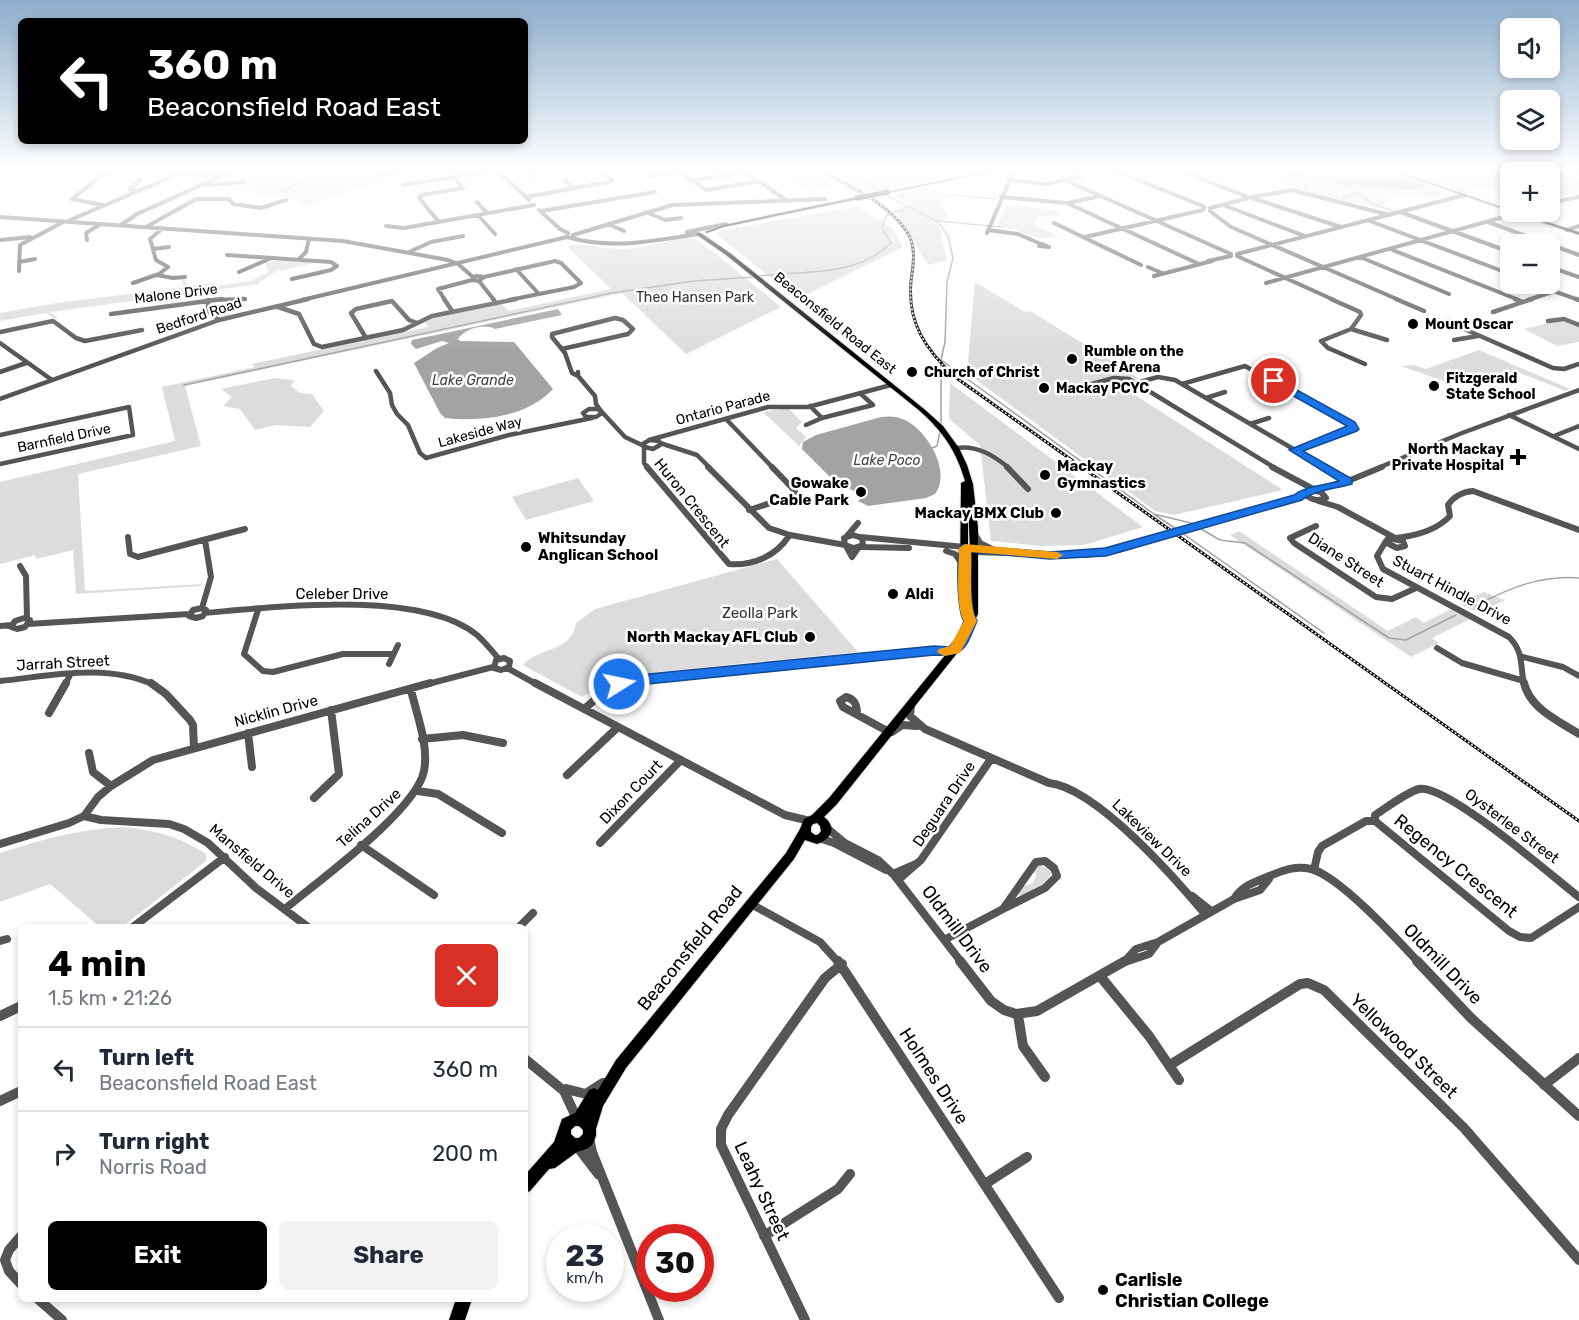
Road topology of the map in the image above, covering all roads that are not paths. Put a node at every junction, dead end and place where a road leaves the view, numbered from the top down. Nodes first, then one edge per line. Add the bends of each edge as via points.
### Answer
1 (43, 231) edge
2 (90, 231) edge
3 (159, 231) edge
4 (198, 231) edge
5 (492, 231) edge
6 (559, 231) edge
7 (583, 231) edge
8 (694, 231) edge
9 (705, 231) edge
10 (706, 231) edge
11 (1001, 231) edge
12 (1071, 231) edge
13 (1111, 231) edge
14 (1126, 231) edge
15 (1180, 231) edge
16 (1240, 231) edge
17 (1289, 231) edge
18 (1328, 231) edge
19 (1396, 231) edge
20 (1449, 231) edge
21 (1458, 231) edge
22 (1511, 231) edge
23 (701, 232) junction
24 (1453, 232) junction
25 (561, 233) junction
26 (495, 234) dead end
27 (569, 235) junction
28 (673, 235) junction
29 (463, 236) dead end
30 (32, 237) junction
31 (1085, 237) junction
32 (1305, 237) junction
33 (309, 239) junction
34 (0, 240) edge
35 (87, 240) dead end
36 (1421, 240) junction
37 (1041, 244) dead end
38 (1273, 245) junction
39 (169, 247) dead end
40 (1500, 248) edge
41 (153, 249) junction
42 (1390, 249) junction
43 (411, 253) junction
44 (227, 255) dead end
45 (1234, 255) junction
46 (1579, 255) edge
47 (440, 257) junction
48 (1359, 257) junction
49 (274, 258) junction
50 (465, 258) junction
51 (35, 259) dead end
52 (299, 259) junction
53 (19, 262) junction
54 (455, 262) junction
55 (1197, 264) junction
56 (1141, 265) dead end
57 (1148, 267) dead end
58 (1324, 267) junction
59 (516, 269) junction
60 (1500, 270) edge
61 (1560, 270) edge
62 (19, 271) dead end
63 (239, 272) dead end
64 (1162, 273) junction
65 (157, 275) junction
66 (1154, 276) dead end
67 (185, 277) dead end
68 (1579, 277) edge
69 (476, 278) junction
70 (1285, 278) junction
71 (292, 279) dead end
72 (133, 283) dead end
73 (1266, 283) dead end
74 (1560, 293) edge
75 (539, 294) junction
76 (1449, 294) dead end
77 (1546, 294) edge
78 (245, 299) dead end
79 (208, 300) junction
80 (1579, 300) edge
81 (495, 302) junction
82 (1523, 302) junction
83 (288, 306) junction
84 (1424, 311) dead end
85 (453, 312) junction
86 (1493, 312) dead end
87 (111, 314) dead end
88 (219, 320) junction
89 (1548, 321) dead end
90 (417, 323) junction
91 (1579, 325) edge
92 (1458, 326) dead end
93 (1351, 329) junction
94 (142, 330) dead end
95 (0, 332) edge
96 (1480, 336) junction
97 (366, 338) junction
98 (1454, 339) dead end
99 (1387, 340) dead end
100 (0, 343) edge
101 (562, 349) junction
102 (26, 363) junction
103 (1365, 364) dead end
104 (1574, 364) edge
105 (376, 371) dead end
106 (0, 372) edge
107 (52, 380) junction
108 (1134, 382) junction
109 (1182, 384) junction
110 (891, 385) junction
111 (1073, 389) dead end
112 (1579, 391) edge
113 (1225, 392) dead end
114 (860, 393) junction
115 (1206, 398) junction
116 (0, 399) edge
117 (596, 402) junction
118 (810, 406) junction
119 (601, 411) junction
120 (584, 412) junction
121 (1269, 417) dead end
122 (1512, 417) junction
123 (592, 418) junction
124 (822, 418) junction
125 (610, 420) junction
126 (727, 420) junction
127 (571, 422) junction
128 (1250, 424) junction
129 (806, 425) dead end
130 (1579, 426) edge
131 (0, 435) edge
132 (667, 435) junction
133 (1554, 436) junction
134 (632, 441) junction
135 (649, 441) junction
136 (660, 443) junction
137 (644, 447) junction
138 (672, 447) junction
139 (956, 448) junction
140 (1579, 448) edge
141 (655, 449) junction
142 (1295, 450) junction
143 (643, 457) junction
144 (0, 464) edge
145 (965, 472) junction
146 (1289, 477) junction
147 (1348, 481) junction
148 (1338, 485) junction
149 (1028, 489) dead end
150 (1315, 490) junction
151 (1305, 493) junction
152 (1326, 496) junction
153 (1317, 500) junction
154 (1287, 501) junction
155 (749, 510) junction
156 (1342, 510) junction
157 (973, 520) junction
158 (1316, 526) dead end
159 (1369, 526) junction
160 (245, 529) dead end
161 (1579, 530) edge
162 (1420, 532) junction
163 (789, 536) junction
164 (128, 537) dead end
165 (847, 537) junction
166 (860, 537) junction
167 (1395, 538) junction
168 (204, 540) junction
169 (827, 540) junction
170 (1386, 541) junction
171 (846, 545) junction
172 (1402, 546) junction
173 (860, 547) junction
174 (968, 547) junction
175 (994, 550) junction
176 (1380, 550) junction
177 (946, 551) junction
178 (1412, 552) dead end
179 (1005, 553) junction
180 (1015, 553) junction
181 (20, 566) dead end
182 (969, 570) junction
183 (1416, 588) junction
184 (258, 610) junction
185 (204, 611) junction
186 (28, 621) junction
187 (0, 626) edge
188 (398, 645) dead end
189 (1437, 648) dead end
190 (955, 650) junction
191 (924, 652) junction
192 (393, 654) junction
193 (1523, 657) junction
194 (499, 659) junction
195 (389, 664) dead end
196 (942, 666) junction
197 (493, 667) junction
198 (507, 668) junction
199 (70, 675) junction
200 (1579, 676) edge
201 (0, 681) edge
202 (1524, 681) junction
203 (411, 690) junction
204 (912, 704) junction
205 (584, 709) junction
206 (331, 710) junction
207 (49, 713) dead end
208 (857, 714) dead end
209 (618, 727) junction
210 (925, 729) junction
211 (248, 733) junction
212 (1579, 734) edge
213 (886, 736) junction
214 (422, 740) junction
215 (503, 743) dead end
216 (194, 748) junction
217 (89, 753) dead end
218 (991, 759) junction
219 (681, 760) junction
220 (252, 767) dead end
221 (567, 775) dead end
222 (111, 786) junction
223 (418, 790) junction
224 (314, 798) dead end
225 (833, 801) junction
226 (84, 816) junction
227 (1375, 821) junction
228 (808, 825) junction
229 (827, 827) junction
230 (502, 833) dead end
231 (818, 838) junction
232 (600, 843) dead end
233 (0, 844) edge
234 (361, 845) junction
235 (225, 856) junction
236 (790, 856) junction
237 (1314, 870) junction
238 (894, 875) junction
239 (434, 895) dead end
240 (1579, 897) edge
241 (751, 904) junction
242 (1579, 907) edge
243 (285, 909) junction
244 (1003, 910) junction
245 (533, 913) dead end
246 (1208, 913) junction
247 (138, 924) edge
248 (304, 924) edge
249 (522, 924) edge
250 (944, 940) junction
251 (842, 964) junction
252 (1099, 977) junction
253 (18, 1007) edge
254 (1018, 1015) junction
255 (0, 1016) edge
256 (1579, 1058) edge
257 (528, 1061) edge
258 (621, 1064) junction
259 (1170, 1065) junction
260 (1045, 1077) dead end
261 (1179, 1080) dead end
262 (603, 1083) junction
263 (1544, 1085) junction
264 (561, 1086) junction
265 (18, 1092) edge
266 (0, 1101) edge
267 (1579, 1116) edge
268 (584, 1125) junction
269 (565, 1132) junction
270 (575, 1145) junction
271 (1027, 1157) dead end
272 (536, 1173) junction
273 (850, 1174) dead end
274 (528, 1182) edge
275 (986, 1184) junction
276 (606, 1187) junction
277 (764, 1236) junction
278 (18, 1239) edge
279 (1579, 1260) edge
280 (18, 1281) edge
281 (1059, 1298) dead end
282 (42, 1302) edge
283 (463, 1302) edge
284 (62, 1320) edge
285 (457, 1320) edge
286 (659, 1320) edge
287 (805, 1320) edge

1 - 30 street
2 - 35 street via 86,233
3 - 41 street via 151,236
4 - 33 street
5 - 26 street
6 - 25 street
7 - 27 street, Bedford Road
8 - 28 street
9 - 23 main road
10 - 23 main road
11 - 37 street
12 - 31 street
13 - 31 street
14 - 55 street
15 - 45 street
16 - 38 street
17 - 32 street
18 - 32 street
19 - 36 street
20 - 24 street
21 - 24 street
22 - 46 street
23 - 27 street via 619,245 592,244
23 - 28 street
23 - 110 main road, Beaconsfield Road East
24 - 36 street
24 - 40 street
25 - 27 street, Bedford Road
25 - 50 street, Bedford Road
27 - 28 street via 611,243
27 - 54 street, Bedford Road
29 - 43 street via 432,241
30 - 34 street
30 - 53 street via 19,246
31 - 56 street
32 - 38 street
33 - 43 street
33 - 52 street via 306,252
36 - 42 street
36 - 60 street
38 - 45 street
38 - 58 street
39 - 41 street
41 - 65 street via 156,260 168,267
42 - 48 street
42 - 82 street
43 - 47 street
43 - 54 street
44 - 49 street
45 - 55 street
45 - 70 street
47 - 50 street
47 - 54 street
48 - 58 street
48 - 76 street
49 - 52 street
49 - 63 street
50 - 54 street, Bedford Road
51 - 53 street
52 - 71 street via 331,262 337,267
53 - 62 street
54 - 69 street
54 - 83 street, Bedford Road
55 - 64 street
57 - 64 street
58 - 70 street
58 - 84 street
59 - 69 street
59 - 75 street
59 - 75 street via 559,262 581,283
61 - 68 street
64 - 66 street
65 - 67 street
65 - 72 street
69 - 81 street
69 - 85 street via 438,289
70 - 73 street
70 - 93 street via 1360,312
74 - 80 street
75 - 81 street
77 - 82 street
78 - 79 street, Malone Drive
79 - 87 street, Malone Drive
79 - 88 street via 208,311
81 - 85 street
82 - 86 street
83 - 88 street, Bedford Road
83 - 97 street via 298,314 317,346
85 - 90 street
88 - 107 street, Bedford Road
89 - 91 street via 1563,319
90 - 97 street
90 - 97 street via 407,320 392,301 353,310 351,313
92 - 96 street
93 - 99 street
93 - 103 street via 1321,341
94 - 95 street via 85,340 56,321
96 - 98 street
96 - 104 street via 1561,369
100 - 102 street
101 - 101 street via 552,334 615,318 633,329
101 - 117 street via 573,373
102 - 106 street
102 - 107 street
105 - 127 street, Lakeside Way via 397,414 408,425 426,458
107 - 116 street, Bedford Road
108 - 109 street via 1163,377
108 - 111 street via 1115,378
108 - 146 street
109 - 115 street
109 - 142 street via 1245,366 1353,426
110 - 114 street, Ontario Parade
110 - 139 main road, Beaconsfield Road East via 934,421
112 - 122 street
113 - 115 street
114 - 118 street, Ontario Parade
114 - 124 street via 873,405
115 - 128 street
117 - 119 street
117 - 120 street, Lakeside Way
118 - 124 street
118 - 126 street, Ontario Parade via 768,407
119 - 120 street
119 - 123 street via 600,416
119 - 125 street
120 - 123 street
120 - 127 street, Lakeside Way
121 - 128 street
122 - 133 street
122 - 147 street
123 - 125 street
123 - 127 street, Lakeside Way
124 - 129 street
125 - 134 street
126 - 132 street, Ontario Parade
126 - 155 street via 795,491
128 - 142 street
130 - 133 street
131 - 144 street, Barnfield Drive via 129,407 133,435
132 - 135 street, Ontario Parade
132 - 136 street, Ontario Parade
133 - 140 street
134 - 135 street
134 - 137 street
135 - 136 street
135 - 137 street
136 - 138 street
136 - 141 street, Ontario Parade
137 - 141 street
137 - 143 street, Huron Crescent
138 - 141 street
138 - 155 street via 706,462
139 - 145 main road, Beaconsfield Road East
139 - 149 street via 983,450 1021,478
141 - 143 street, Huron Crescent
142 - 147 street
143 - 163 street, Huron Crescent via 645,465 729,564 740,565 768,556
145 - 157 main road, Beaconsfield Road East
145 - 174 main road, Beaconsfield Road East
146 - 150 street
146 - 151 street
147 - 148 street
148 - 150 street
148 - 152 street
150 - 151 street
150 - 152 street
151 - 153 street
151 - 154 street
152 - 153 street
152 - 156 street
153 - 154 street
153 - 156 street
154 - 180 street, bridge via 1118,550 1085,555
155 - 163 street via 767,528
156 - 159 street
157 - 174 main road, Beaconsfield Road East
157 - 175 street via 977,540
158 - 183 street, Diane Street via 1292,536 1291,541 1376,597 1393,599
159 - 167 street
159 - 170 street
160 - 168 street
161 - 162 street via 1473,490 1451,500 1447,521
162 - 167 street
162 - 172 street
163 - 169 street
164 - 168 street via 130,554 138,557
165 - 166 street
165 - 166 street via 857,524
165 - 169 street
165 - 171 street via 843,540
166 - 173 street via 864,542
166 - 174 street
167 - 170 street
167 - 172 street
168 - 185 street via 211,577
169 - 171 street
170 - 172 street
170 - 176 street, Stuart Hindle Drive
171 - 173 street via 852,557
172 - 176 street, Stuart Hindle Drive
172 - 178 street
173 - 177 street
174 - 175 street
174 - 177 street
174 - 179 street
174 - 182 main road, Beaconsfield Road East
175 - 180 street
176 - 183 street, Stuart Hindle Drive via 1377,558 1382,568
177 - 182 street via 955,554
179 - 180 street
179 - 182 street via 980,558
181 - 186 street via 26,576
182 - 190 main road, Beaconsfield Road East via 967,613 972,620
183 - 193 street, Stuart Hindle Drive via 1501,630 1516,642
184 - 185 street, Celeber Drive
184 - 192 street via 244,654 262,671 273,672 342,654
184 - 194 street, Celeber Drive via 364,604 410,609 448,620 489,646
185 - 186 street
186 - 187 street via 18,629
188 - 192 street
189 - 202 street via 1460,663
190 - 191 street
190 - 196 main road, Beaconsfield Road East
191 - 196 street via 937,656
191 - 205 street via 630,681 609,688
192 - 195 street
193 - 200 street via 1567,666
193 - 202 street
194 - 197 street
194 - 198 street, Celeber Drive via 509,659
196 - 204 main road, Beaconsfield Road
197 - 198 street, Nicklin Drive
197 - 203 street, Nicklin Drive
198 - 205 street
199 - 201 street, Jarrah Street
199 - 207 street
199 - 216 street, Jarrah Street via 128,675 157,686 193,725
202 - 212 street via 1540,708
203 - 206 street, Nicklin Drive
203 - 214 street, Telina Drive
204 - 210 street via 910,716
204 - 213 main road, Beaconsfield Road
205 - 209 street
206 - 211 street, Nicklin Drive
206 - 224 street via 339,774
208 - 213 street
209 - 219 street
209 - 221 street
210 - 213 street, Deguara Drive via 902,725
210 - 218 street, Deguara Drive
211 - 216 street, Nicklin Drive
211 - 220 street
213 - 225 main road, Beaconsfield Road
214 - 215 street via 454,733
214 - 223 street, Telina Drive via 427,755
216 - 222 street, Nicklin Drive via 147,763
217 - 222 street via 93,772
218 - 238 street, Deguara Drive via 918,863
218 - 246 street, Lakeview Drive via 1066,790 1109,813
219 - 228 street
219 - 232 street, Dixon Court
222 - 226 street, Nicklin Drive
223 - 230 street via 438,794
223 - 234 street, Telina Drive via 409,803
225 - 228 main road, Beaconsfield Road
225 - 229 main road, Beaconsfield Road
226 - 233 street, Mansfield Drive
226 - 235 street, Mansfield Drive via 93,820 170,824 202,837
227 - 237 street, Oysterlee Street via 1366,821 1322,846
227 - 240 street, Oysterlee Street via 1375,815 1418,789 1430,789 1457,802
227 - 242 street, Regency Crescent via 1520,937 1531,938
228 - 229 main road via 822,821
228 - 231 main road via 808,836
228 - 236 main road, Beaconsfield Road
229 - 231 main road via 825,835
229 - 238 street, Oldmill Drive
231 - 236 main road, Beaconsfield Road
231 - 238 street, Oldmill Drive
234 - 239 street
234 - 243 street, Telina Drive
235 - 243 street, Mansfield Drive via 257,889
235 - 247 street
236 - 241 main road, Beaconsfield Road
237 - 246 street via 1291,867 1270,878 1260,890
237 - 263 street, Oldmill Drive via 1333,881 1377,920
238 - 250 street, Oldmill Drive
241 - 251 street, Holmes Drive via 820,942
241 - 258 main road, Beaconsfield Road
243 - 248 street, Mansfield Drive
244 - 244 street via 1033,864 1043,861 1054,868 1056,880
244 - 250 street
245 - 249 street
246 - 252 street via 1158,942 1149,954 1125,961
250 - 254 street, Oldmill Drive via 991,1001
251 - 275 street, Holmes Drive
251 - 277 street, Leahy Street via 825,978 722,1128 721,1145
252 - 254 street via 1037,1011
252 - 259 street
253 - 255 street
254 - 260 street via 1023,1046
256 - 263 street
257 - 264 street
258 - 262 main road, Beaconsfield Road
258 - 268 main road, Beaconsfield Road
259 - 261 street
259 - 279 street, Yellowood Street via 1300,984 1315,985 1464,1128
262 - 264 street via 585,1094
262 - 268 main road, Beaconsfield Road
263 - 267 street, Oldmill Drive
264 - 268 street
265 - 266 street
268 - 269 main road via 568,1125
268 - 270 main road via 585,1141
268 - 276 street
269 - 270 main road via 567,1141
269 - 272 main road via 560,1146
270 - 272 main road
270 - 276 street
271 - 275 street
272 - 274 main road
273 - 277 street via 837,1189
275 - 281 street, Holmes Drive
276 - 286 street
277 - 287 street, Leahy Street
278 - 280 street via 2,1259 4,1269
282 - 284 street
283 - 285 main road

